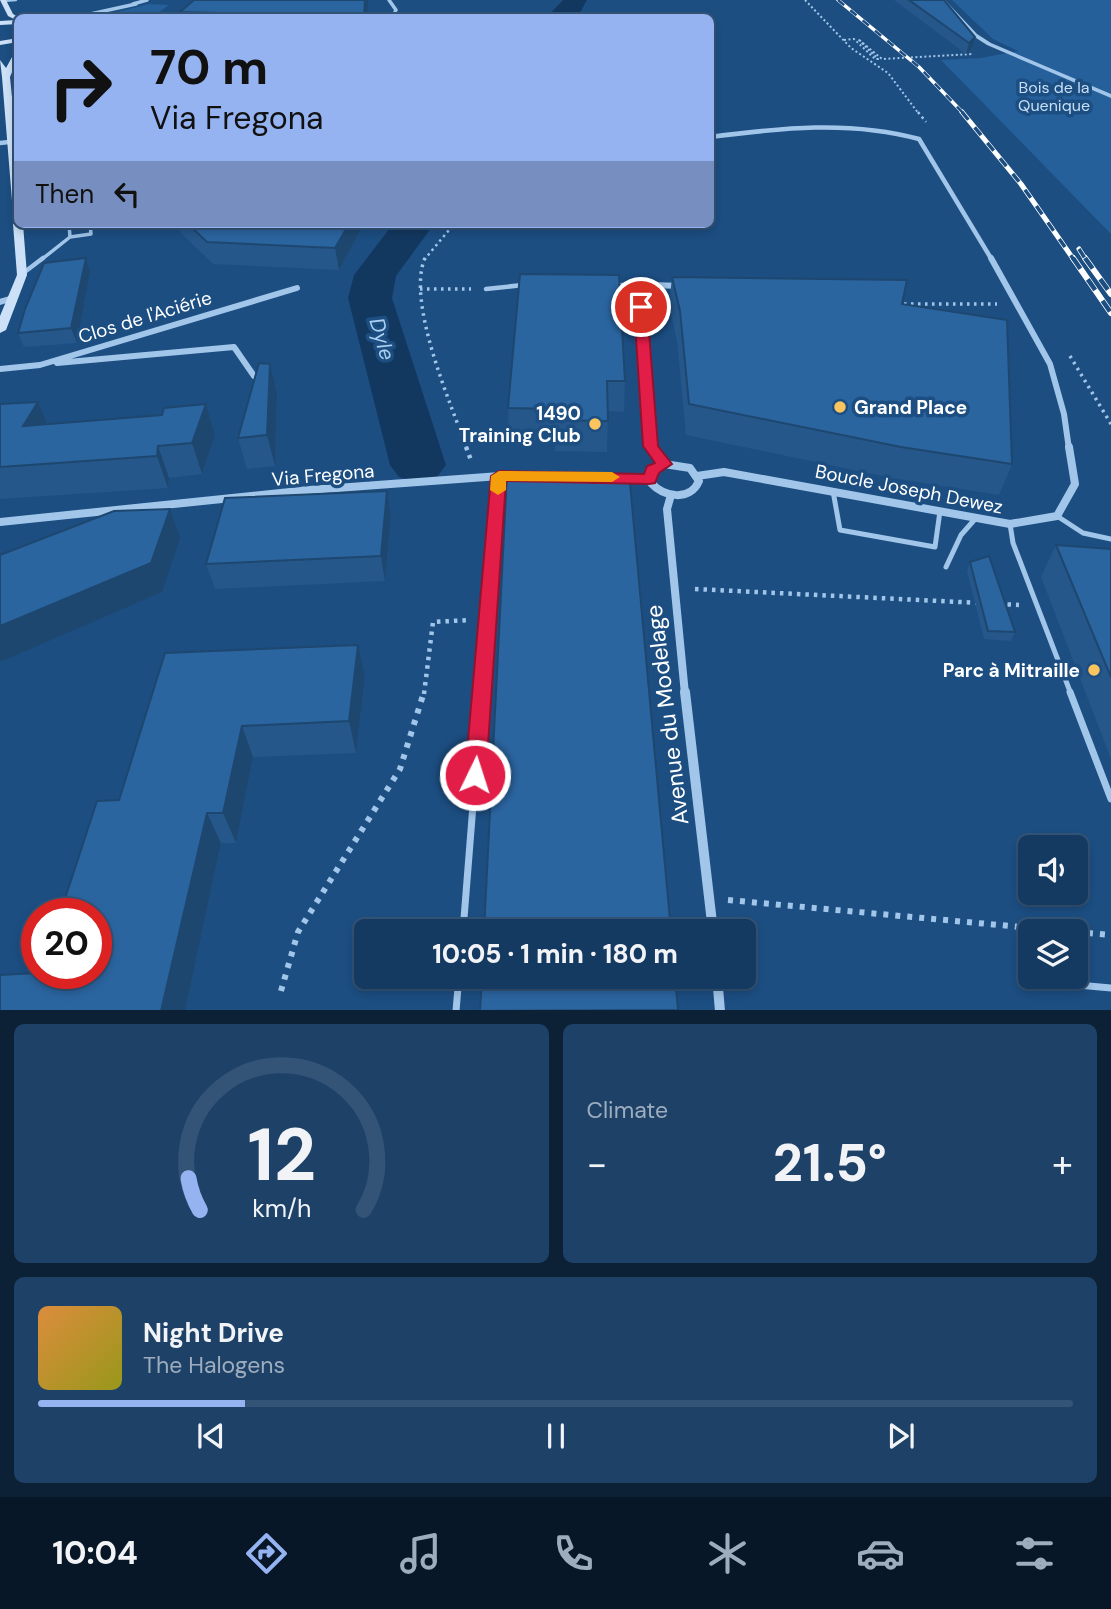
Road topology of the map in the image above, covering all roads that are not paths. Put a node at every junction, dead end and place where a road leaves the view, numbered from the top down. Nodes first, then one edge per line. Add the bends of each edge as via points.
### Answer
1 (16, 0) edge
2 (147, 0) edge
3 (943, 0) edge
4 (3, 1) edge
5 (136, 4) junction
6 (90, 14) edge
7 (102, 14) edge
8 (14, 18) edge
9 (14, 57) edge
10 (0, 62) edge
11 (6, 76) junction
12 (1111, 96) edge
13 (13, 98) edge
14 (714, 137) edge
15 (5, 143) edge
16 (14, 193) edge
17 (18, 228) edge
18 (69, 228) edge
19 (90, 228) edge
20 (70, 237) junction
21 (22, 275) junction
22 (527, 284) edge
23 (610, 285) edge
24 (651, 285) joint
25 (692, 286) edge
26 (297, 288) dead end
27 (486, 289) road end
28 (13, 298) junction
29 (0, 302) edge
30 (641, 307) dead end
31 (0, 330) edge
32 (40, 365) junction
33 (0, 369) edge
34 (254, 376) edge
35 (664, 464) junction
36 (524, 475) edge
37 (499, 476) junction
38 (572, 476) edge
39 (697, 476) junction
40 (649, 479) junction
41 (833, 491) junction
42 (671, 495) junction
43 (940, 511) junction
44 (1056, 516) junction
45 (976, 518) junction
46 (0, 522) edge
47 (1010, 523) junction
48 (1111, 540) edge
49 (946, 566) dead end
50 (1111, 800) edge
51 (464, 919) edge
52 (712, 919) edge
53 (1088, 986) edge
54 (1111, 988) edge
55 (458, 989) edge
56 (718, 989) edge
57 (457, 1010) edge
58 (720, 1010) edge

1 - 4 lane
2 - 5 street
3 - 12 street via 975,35 994,47
4 - 8 main road
5 - 6 street
5 - 7 street
9 - 11 main road
10 - 11 main road
11 - 13 main road
13 - 15 main road
14 - 44 street via 820,128 881,129 919,139 1050,364 1064,414 1075,484
15 - 16 main road
17 - 21 main road
18 - 20 lane
19 - 20 lane via 91,234
20 - 21 lane
21 - 28 main road
22 - 27 lane
23 - 24 lane
24 - 25 street
26 - 32 street, Clos de l'Aciérie
28 - 29 street
28 - 31 main road
30 - 35 street via 651,446
32 - 33 street, Clos de l'Aciérie
32 - 34 street via 234,347
35 - 39 street via 688,467
35 - 40 street via 653,470
36 - 37 street, Via Fregona
37 - 46 street, Via Fregona via 309,490
37 - 51 lane
38 - 40 street
39 - 41 street, Boucle Joseph Dewez via 724,472
39 - 42 street via 693,491
40 - 42 street via 653,488
41 - 43 street, Boucle Joseph Dewez
41 - 43 lane via 840,530 935,547
42 - 52 street, Avenue du Modelage via 667,509 673,588
43 - 45 street, Boucle Joseph Dewez
44 - 47 street, Boucle Joseph Dewez
44 - 48 lane via 1083,533
45 - 47 street, Boucle Joseph Dewez
45 - 49 lane via 961,535
47 - 50 lane via 1013,543
53 - 54 lane
55 - 57 lane
56 - 58 street

